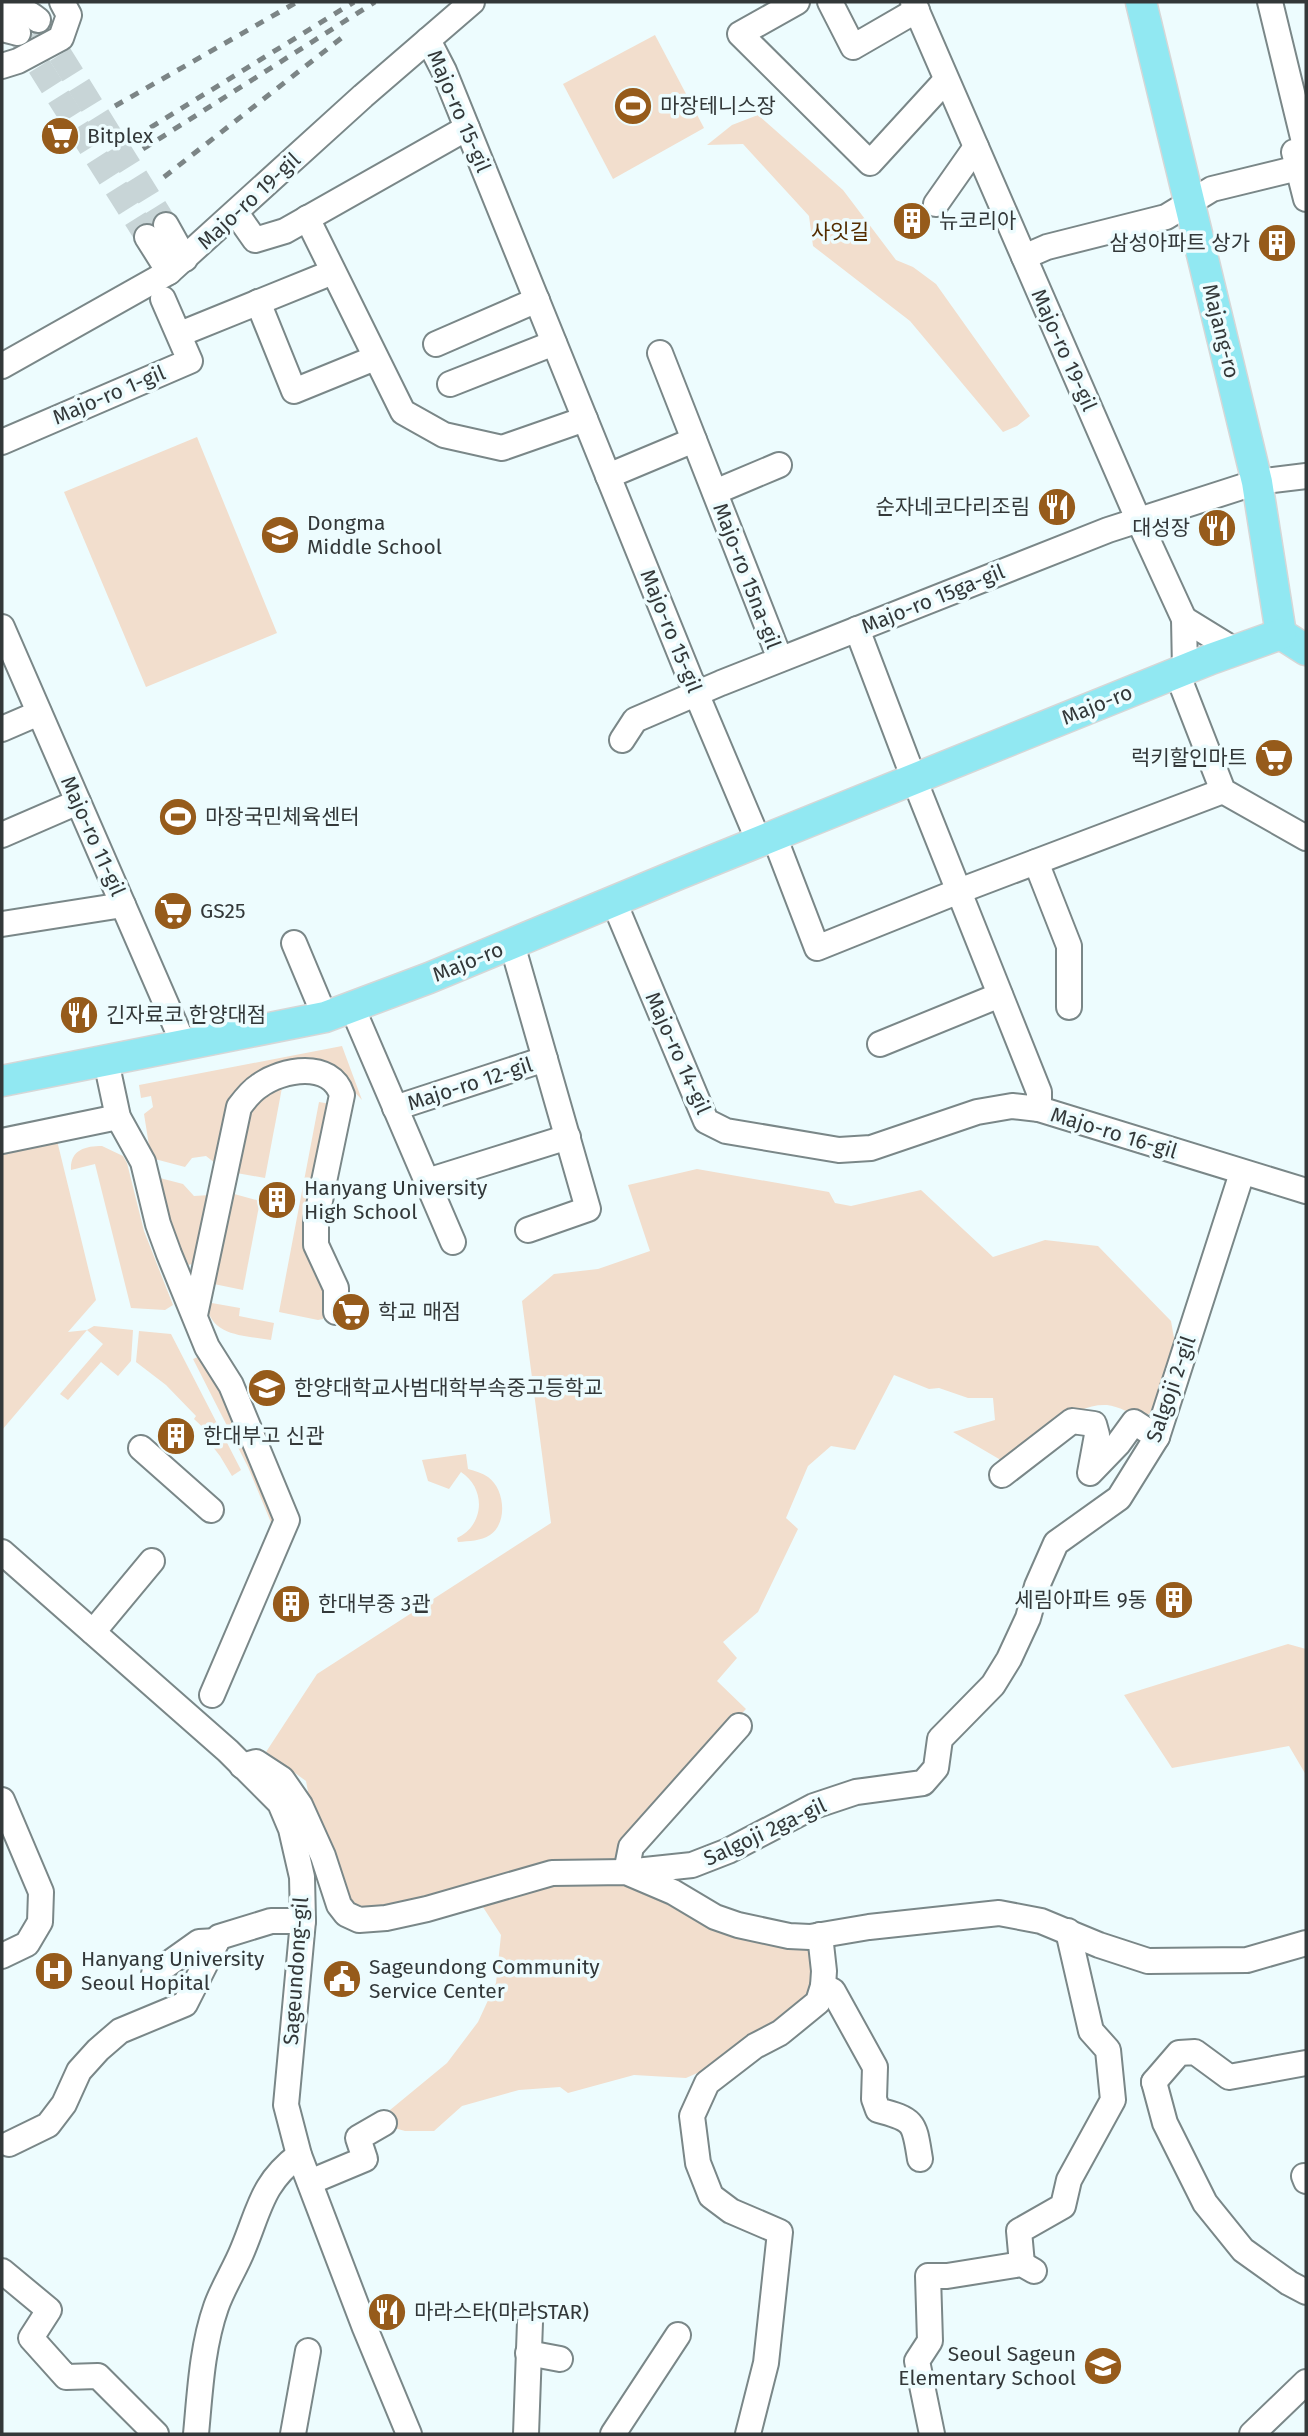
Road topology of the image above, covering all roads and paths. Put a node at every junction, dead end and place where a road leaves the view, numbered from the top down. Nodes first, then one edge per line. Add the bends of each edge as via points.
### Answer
1 (62, 2) edge
2 (472, 2) edge
3 (797, 2) edge
4 (830, 2) edge
5 (1141, 2) edge
6 (1270, 2) edge
7 (915, 6) edge
8 (2, 11) edge
9 (19, 27) tunnel mouth
10 (428, 40) junction
11 (2, 66) edge
12 (946, 80) junction
13 (467, 128) junction
14 (976, 148) junction
15 (1303, 153) edge
16 (1306, 199) edge
17 (1190, 203) junction
18 (936, 204) dead end
19 (236, 213) junction
20 (307, 218) junction
21 (157, 231) tunnel mouth
22 (1024, 257) junction
23 (177, 265) junction
24 (333, 272) junction
25 (163, 299) dead end
26 (537, 300) junction
27 (258, 302) junction
28 (180, 334) junction
29 (554, 343) junction
30 (436, 344) dead end
31 (660, 353) dead end
32 (375, 358) junction
33 (2, 366) edge
34 (450, 384) dead end
35 (585, 418) junction
36 (694, 440) junction
37 (2, 442) edge
38 (779, 465) dead end
39 (608, 476) junction
40 (1306, 476) edge
41 (1257, 482) junction
42 (715, 492) junction
43 (1138, 519) junction
44 (1184, 619) junction
45 (2, 628) edge
46 (857, 629) junction
47 (1281, 634) junction
48 (1236, 650) junction
49 (1306, 650) edge
50 (780, 659) junction
51 (1181, 671) junction
52 (696, 694) junction
53 (39, 713) junction
54 (2, 729) edge
55 (622, 740) dead end
56 (914, 779) junction
57 (1223, 791) junction
58 (78, 802) junction
59 (2, 835) edge
60 (1306, 838) edge
61 (766, 839) junction
62 (1036, 862) junction
63 (959, 891) junction
64 (614, 902) junction
65 (123, 905) junction
66 (2, 924) edge
67 (294, 943) dead end
68 (512, 944) junction
69 (1000, 995) junction
70 (1069, 1007) dead end
71 (339, 1012) junction
72 (880, 1044) dead end
73 (184, 1045) junction
74 (545, 1059) junction
75 (106, 1061) junction
76 (2, 1081) edge
77 (396, 1108) junction
78 (1039, 1109) junction
79 (118, 1117) junction
80 (568, 1137) junction
81 (2, 1140) edge
82 (1242, 1172) junction
83 (427, 1181) junction
84 (1306, 1191) edge
85 (528, 1230) dead end
86 (453, 1242) dead end
87 (336, 1312) dead end
88 (195, 1315) junction
89 (1157, 1437) junction
90 (141, 1448) dead end
91 (1002, 1475) dead end
92 (211, 1510) dead end
93 (3, 1556) edge
94 (152, 1561) dead end
95 (93, 1632) junction
96 (212, 1695) dead end
97 (739, 1726) dead end
98 (242, 1766) junction
99 (923, 1783) joint
100 (2, 1800) edge
101 (626, 1872) junction
102 (303, 1921) junction
103 (1068, 1931) junction
104 (820, 1936) junction
105 (217, 1941) junction
106 (1306, 1942) edge
107 (2, 1956) edge
108 (154, 1975) dead end
109 (823, 1986) junction
110 (1306, 2063) edge
111 (1154, 2082) junction
112 (1112, 2096) junction
113 (384, 2123) dead end
114 (9, 2144) dead end
115 (299, 2155) junction
116 (920, 2159) dead end
117 (310, 2182) junction
118 (2, 2271) edge
119 (1306, 2292) edge
120 (530, 2322) dead end
121 (678, 2335) dead end
122 (308, 2351) dead end
123 (528, 2353) junction
124 (560, 2359) dead end
125 (1306, 2382) edge
126 (156, 2434) edge
127 (195, 2434) edge
128 (293, 2434) edge
129 (410, 2434) edge
130 (526, 2434) edge
131 (613, 2434) edge
132 (748, 2434) edge
133 (932, 2434) edge
134 (1252, 2434) edge

1 - 11 street via 69,15 61,38
2 - 10 street, Majo-ro 19-gil
3 - 12 street via 740,33 870,163
4 - 7 street, Majo-ro 19-gil via 853,47
5 - 17 main road, Majang-ro
6 - 15 street
7 - 12 street, Majo-ro 19-gil
8 - 9 street via 26,10
10 - 13 street, Majo-ro 15-gil
10 - 19 street, Majo-ro 19-gil
12 - 14 street, Majo-ro 19-gil
13 - 20 street
13 - 26 street, Majo-ro 15-gil
14 - 18 street
14 - 22 street, Majo-ro 19-gil
15 - 16 street
15 - 17 street via 1212,189
17 - 22 street via 1166,217
17 - 41 main road, Majang-ro
19 - 20 street via 256,240
19 - 23 street, Majo-ro 19-gil
20 - 24 street
21 - 23 street
22 - 43 street, Majo-ro 19-gil
23 - 33 street, Majo-ro 19-gil
24 - 27 street
24 - 32 street
25 - 28 street, Majo-ro 1-gil
26 - 29 street, Majo-ro 15-gil
26 - 30 street
27 - 28 street
27 - 32 street via 293,391
28 - 37 street, Majo-ro 1-gil via 190,361
29 - 34 street
29 - 35 street, Majo-ro 15-gil
31 - 36 street, Majo-ro 15na-gil
32 - 35 street via 403,412 444,435 502,448
35 - 39 street, Majo-ro 15-gil
36 - 39 street
36 - 42 street, Majo-ro 15na-gil
38 - 42 street, Majo-ro 15na-gil
39 - 52 street, Majo-ro 15-gil
40 - 41 street, Majo-ro 15ga-gil
41 - 43 street, Majo-ro 15ga-gil
41 - 47 main road, Majang-ro
42 - 50 street, Majo-ro 15na-gil
43 - 44 street, Majo-ro 19-gil
43 - 46 street, Majo-ro 15ga-gil
44 - 48 street
44 - 51 street
45 - 53 street, Majo-ro 11-gil
46 - 50 street, Majo-ro 15ga-gil
46 - 56 street
47 - 48 main road, Majo-ro
47 - 49 main road
48 - 51 main road, Majo-ro
50 - 52 street, Majo-ro 15ga-gil
51 - 56 main road, Majo-ro
51 - 57 street
52 - 55 street, Majo-ro 15ga-gil via 635,720
52 - 61 street, Majo-ro 15-gil
53 - 54 street
53 - 58 street, Majo-ro 11-gil
56 - 61 main road, Majo-ro
56 - 63 street, Majo-ro 16-gil
57 - 60 street
57 - 62 street
58 - 59 street
58 - 65 street, Majo-ro 11-gil
61 - 63 street via 817,948
61 - 64 main road, Majo-ro
62 - 63 street
62 - 70 street via 1069,946
63 - 69 street, Majo-ro 16-gil
64 - 68 main road, Majo-ro
64 - 78 street, Majo-ro 14-gil via 706,1121 726,1131 839,1150 871,1148 977,1112
65 - 66 street
65 - 73 street, Majo-ro 11-gil
67 - 71 street, Majo-ro 12-gil
68 - 71 main road, Majo-ro
68 - 74 street, Majo-ro 12-gil
69 - 72 street
69 - 78 street, Majo-ro 16-gil via 1039,1092
71 - 73 main road, Majo-ro
71 - 77 street, Majo-ro 12-gil
73 - 75 main road, Majo-ro
74 - 77 street, Majo-ro 12-gil
74 - 80 street, Majo-ro 12-gil
75 - 76 main road, Majo-ro
75 - 79 street
77 - 83 street, Majo-ro 12-gil
78 - 82 street, Majo-ro 16-gil
79 - 81 street
79 - 88 street via 143,1163 158,1224
80 - 83 street
80 - 85 street, Majo-ro 12-gil via 588,1209
82 - 84 street, Majo-ro 16-gil
82 - 89 street, Salgoji 2-gil
83 - 86 street, Majo-ro 12-gil
87 - 88 street via 336,1288 316,1245 316,1220 342,1095 329,1077 302,1070 260,1084 239,1107
88 - 96 street via 207,1347 231,1385 287,1520
89 - 91 street via 1134,1422 1090,1473 1097,1436 1094,1424 1072,1421
89 - 99 street, Salgoji 2-gil via 1119,1498 1056,1543 1009,1660 993,1685 940,1740 936,1768
90 - 92 street
93 - 95 street, Sageundong-gil
94 - 95 street
95 - 98 street, Sageundong-gil
97 - 101 street via 631,1847
98 - 101 street, Salgoji 2ga-gil via 256,1762 282,1779 300,1805 339,1905 359,1920 427,1909 552,1874
98 - 102 street, Sageundong-gil via 280,1803 291,1829 302,1877
99 - 101 street, Salgoji 2ga-gil via 856,1792 814,1806 692,1866
100 - 107 street via 41,1892 40,1922 27,1944
101 - 104 street via 738,1925 789,1936
102 - 105 street via 271,1921
102 - 115 street, Sageundong-gil via 286,2105
103 - 104 street via 1041,1921 993,1914
103 - 106 street via 1148,1961 1247,1960
103 - 112 street via 1091,2031 1108,2050
104 - 109 street
105 - 108 street via 199,1942
105 - 114 street via 185,2004 120,2031 79,2071 48,2125
109 - 116 street via 833,1991 875,2067 878,2110 902,2116 915,2128
109 - 132 street via 818,2002 707,2084 692,2116 698,2162 711,2196 731,2211 780,2232 766,2363
110 - 111 street via 1229,2077 1195,2052 1180,2053
111 - 112 street via 1141,2078
111 - 119 street via 1165,2123 1205,2203 1242,2250
112 - 133 street via 1069,2180 1063,2206 1019,2231 1028,2268 928,2276 930,2341 917,2361
113 - 117 street via 358,2138 365,2159
115 - 117 street, Sageundong-gil
115 - 127 street via 281,2169 262,2196 216,2307
117 - 129 street, Sageundong-gil
118 - 126 street via 49,2310 31,2338 66,2377 98,2376
120 - 123 street
121 - 131 street
122 - 128 street
123 - 124 street
123 - 130 street
125 - 134 street

